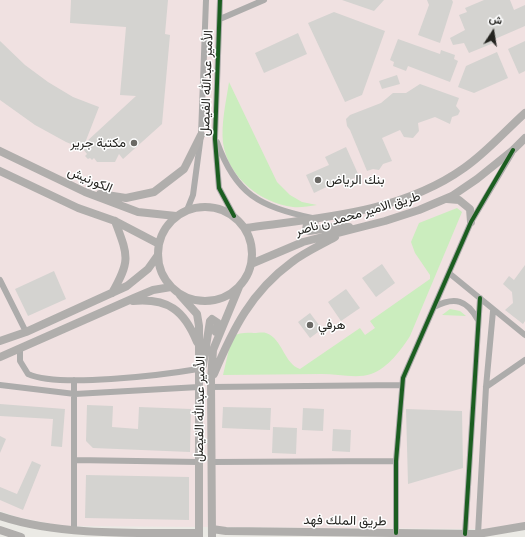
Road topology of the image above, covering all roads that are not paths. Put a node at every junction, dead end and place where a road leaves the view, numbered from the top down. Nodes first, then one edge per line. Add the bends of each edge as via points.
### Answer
1 (206, 0) edge
2 (228, 0) edge
3 (264, 0) edge
4 (220, 2) edge
5 (220, 18) junction
6 (525, 113) edge
7 (201, 135) junction
8 (215, 135) junction
9 (525, 138) edge
10 (513, 150) junction
11 (0, 151) edge
12 (0, 171) edge
13 (85, 192) junction
14 (446, 199) junction
15 (187, 210) junction
16 (176, 216) junction
17 (234, 216) junction
18 (317, 219) junction
19 (115, 221) junction
20 (471, 222) junction
21 (245, 228) junction
22 (356, 228) junction
23 (344, 231) junction
24 (159, 244) junction
25 (158, 255) junction
26 (252, 264) junction
27 (449, 273) junction
28 (0, 280) edge
29 (240, 286) junction
30 (174, 289) junction
31 (112, 293) junction
32 (480, 298) junction
33 (126, 301) junction
34 (434, 307) junction
35 (493, 311) junction
36 (478, 321) junction
37 (26, 332) junction
38 (525, 336) edge
39 (0, 341) edge
40 (199, 344) junction
41 (20, 349) junction
42 (214, 350) junction
43 (0, 357) edge
44 (525, 360) edge
45 (199, 373) junction
46 (74, 380) junction
47 (211, 384) junction
48 (0, 385) edge
49 (402, 385) junction
50 (199, 387) junction
51 (486, 387) junction
52 (76, 394) junction
53 (74, 460) junction
54 (396, 461) junction
55 (199, 462) junction
56 (211, 462) junction
57 (0, 516) edge
58 (525, 526) edge
59 (74, 529) junction
60 (0, 530) edge
61 (212, 533) edge
62 (224, 534) edge
63 (396, 534) junction
64 (465, 534) junction
65 (478, 534) junction
66 (179, 535) edge
67 (199, 535) edge
68 (18, 537) edge

1 - 7 street, الأمير عبدالله الفيصل
2 - 4 street
3 - 5 street
4 - 5 street, الأمير عبدالله الفيصل
5 - 8 street, الأمير عبدالله الفيصل
6 - 18 main road via 464,168 439,183 369,209
7 - 13 main road via 184,169 154,192 126,198
7 - 15 street, الأمير عبدالله الفيصل via 194,195
8 - 17 street, الأمير عبدالله الفيصل via 219,188
8 - 18 street via 226,164 252,198 280,211
9 - 10 main road, طريق الامير محمد ن ناصر
10 - 14 main road, طريق الامير محمد ن ناصر via 477,180
10 - 20 street
11 - 13 main road, الكورنيش
12 - 19 main road via 78,208
13 - 16 main road, الكورنيش via 138,212
14 - 20 main road via 459,200 470,209
14 - 22 main road, طريق الامير محمد ن ناصر via 419,210
15 - 16 main road
15 - 17 main road via 219,208
16 - 24 main road via 162,234
17 - 21 main road
18 - 21 main road
18 - 22 main road via 307,224 306,230
19 - 24 main road
19 - 31 main road via 126,252 124,272
20 - 27 street
21 - 26 main road via 252,246
22 - 23 main road, طريق الامير محمد ن ناصر
23 - 26 main road, طريق الامير محمد ن ناصر via 303,242
23 - 47 main road via 293,261 247,306 233,330
24 - 25 main road
25 - 30 main road via 164,277
25 - 31 main road via 148,269 127,286
26 - 29 main road
27 - 32 street
27 - 34 street
28 - 37 street
29 - 30 main road via 229,294 203,301 189,298
29 - 42 main road, الأمير عبدالله الفيصل
30 - 33 main road via 153,290
30 - 40 main road, الأمير عبدالله الفيصل via 197,314
31 - 37 main road
32 - 35 street
32 - 36 street
33 - 40 main road via 159,301 170,306 183,316
33 - 41 main road
34 - 36 street via 445,301 464,303 472,309
34 - 49 street
35 - 38 street
35 - 51 street
36 - 64 street
37 - 39 main road
40 - 45 main road, الأمير عبدالله الفيصل
41 - 43 main road
41 - 46 street via 20,361 28,374 44,379
42 - 45 main road via 218,323 212,319 209,324 203,366
42 - 47 main road, الأمير عبدالله الفيصل
44 - 51 street
45 - 46 street
45 - 50 main road, الأمير عبدالله الفيصل
46 - 52 street
47 - 49 street
47 - 56 main road, الأمير عبدالله الفيصل
48 - 52 street
49 - 54 street
50 - 52 street
50 - 55 main road, الأمير عبدالله الفيصل
51 - 65 street
52 - 53 street
53 - 55 street
53 - 59 street
54 - 56 street
54 - 63 street
55 - 67 main road, الأمير عبدالله الفيصل
56 - 61 main road, الأمير عبدالله الفيصل
57 - 59 main road via 24,525
58 - 65 main road, طريق الملك فهد
59 - 66 main road
60 - 68 main road
61 - 62 main road, طريق الملك فهد
62 - 63 main road, طريق الملك فهد
63 - 64 main road, طريق الملك فهد
64 - 65 main road, طريق الملك فهد
66 - 67 main road

